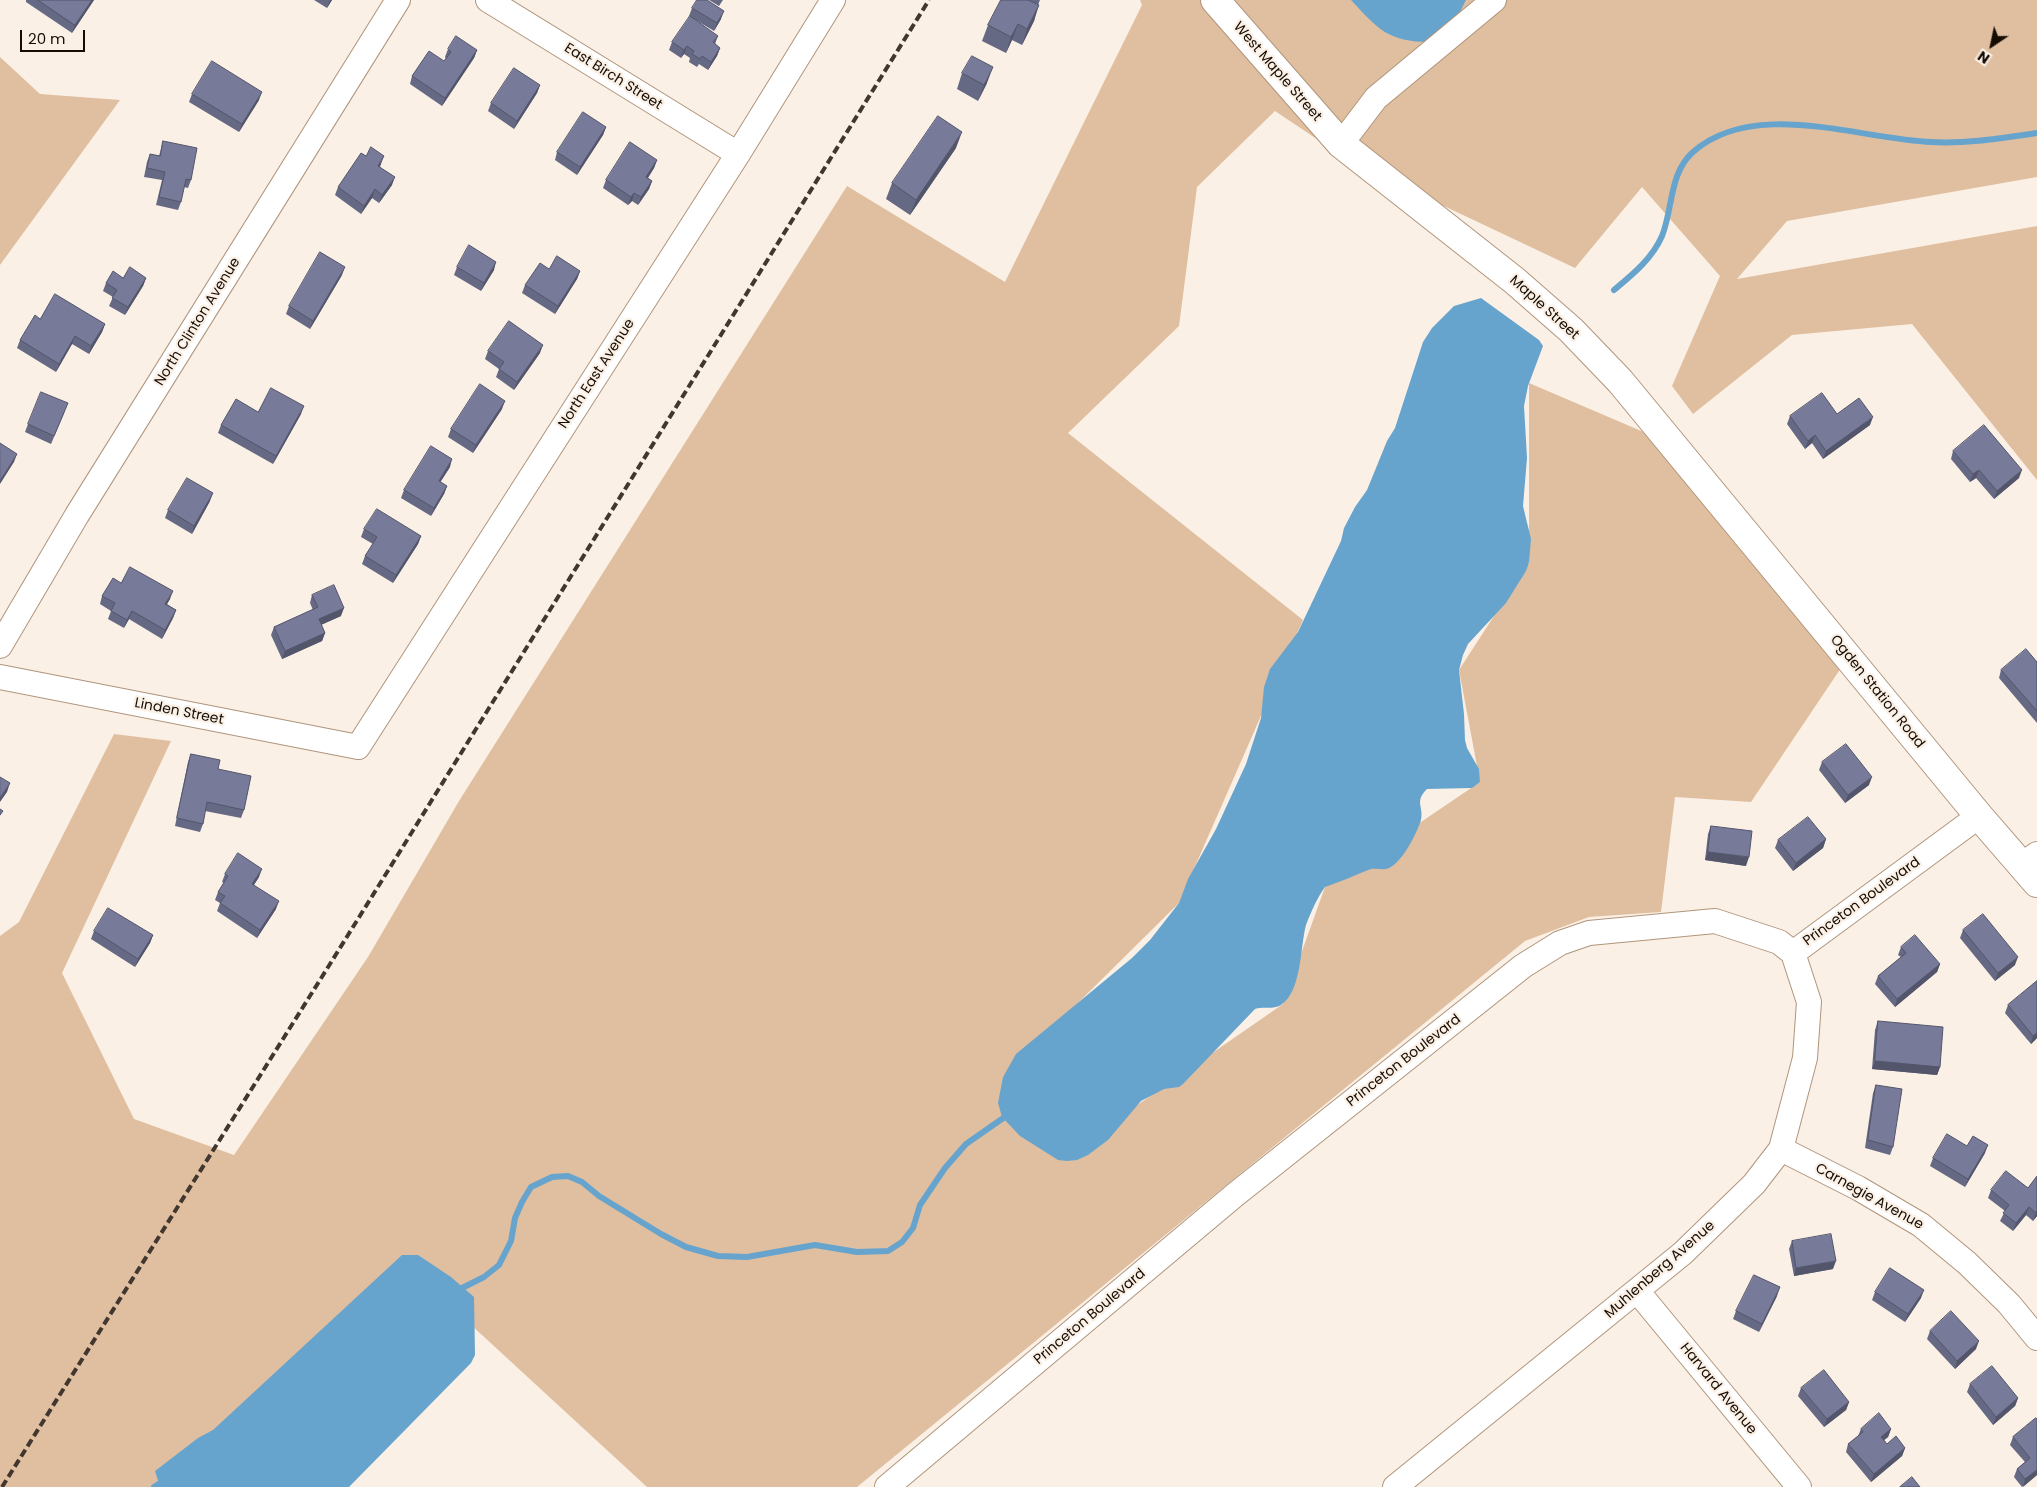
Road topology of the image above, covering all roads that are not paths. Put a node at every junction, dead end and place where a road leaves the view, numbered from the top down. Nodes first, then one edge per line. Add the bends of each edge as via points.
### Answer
1 (398, 0) edge
2 (488, 0) edge
3 (833, 0) edge
4 (1215, 0) edge
5 (1494, 0) edge
6 (1341, 144) junction
7 (738, 154) junction
8 (1719, 500) joint
9 (0, 646) edge
10 (0, 677) edge
11 (358, 747) joint
12 (1979, 816) junction
13 (2032, 867) edge
14 (1793, 953) junction
15 (1780, 1149) junction
16 (1638, 1292) junction
17 (2037, 1338) edge
18 (887, 1487) edge
19 (1395, 1487) edge
20 (1799, 1487) edge

1 - 9 street, North Clinton Avenue via 77,515
2 - 7 street, East Birch Street
3 - 7 street, North East Avenue
4 - 6 street, West Maple Street
5 - 6 street via 1376,98
6 - 8 street, Maple Street via 1515,281 1571,330 1620,381
7 - 11 street, North East Avenue
8 - 12 street, Ogden Station Road
10 - 11 street, Linden Street
12 - 13 street, Ogden Station Road
12 - 14 street, Princeton Boulevard
14 - 15 street, Muhlenberg Avenue via 1809,1002 1805,1058
14 - 18 street, Princeton Boulevard via 1779,942 1715,921 1588,933 1560,943 1523,966 1236,1194
15 - 16 street, Muhlenberg Avenue via 1754,1184 1683,1254
15 - 17 street, Carnegie Avenue via 1858,1188 1921,1225 1967,1263 2009,1304
16 - 19 street, Muhlenberg Avenue
16 - 20 street, Harvard Avenue

